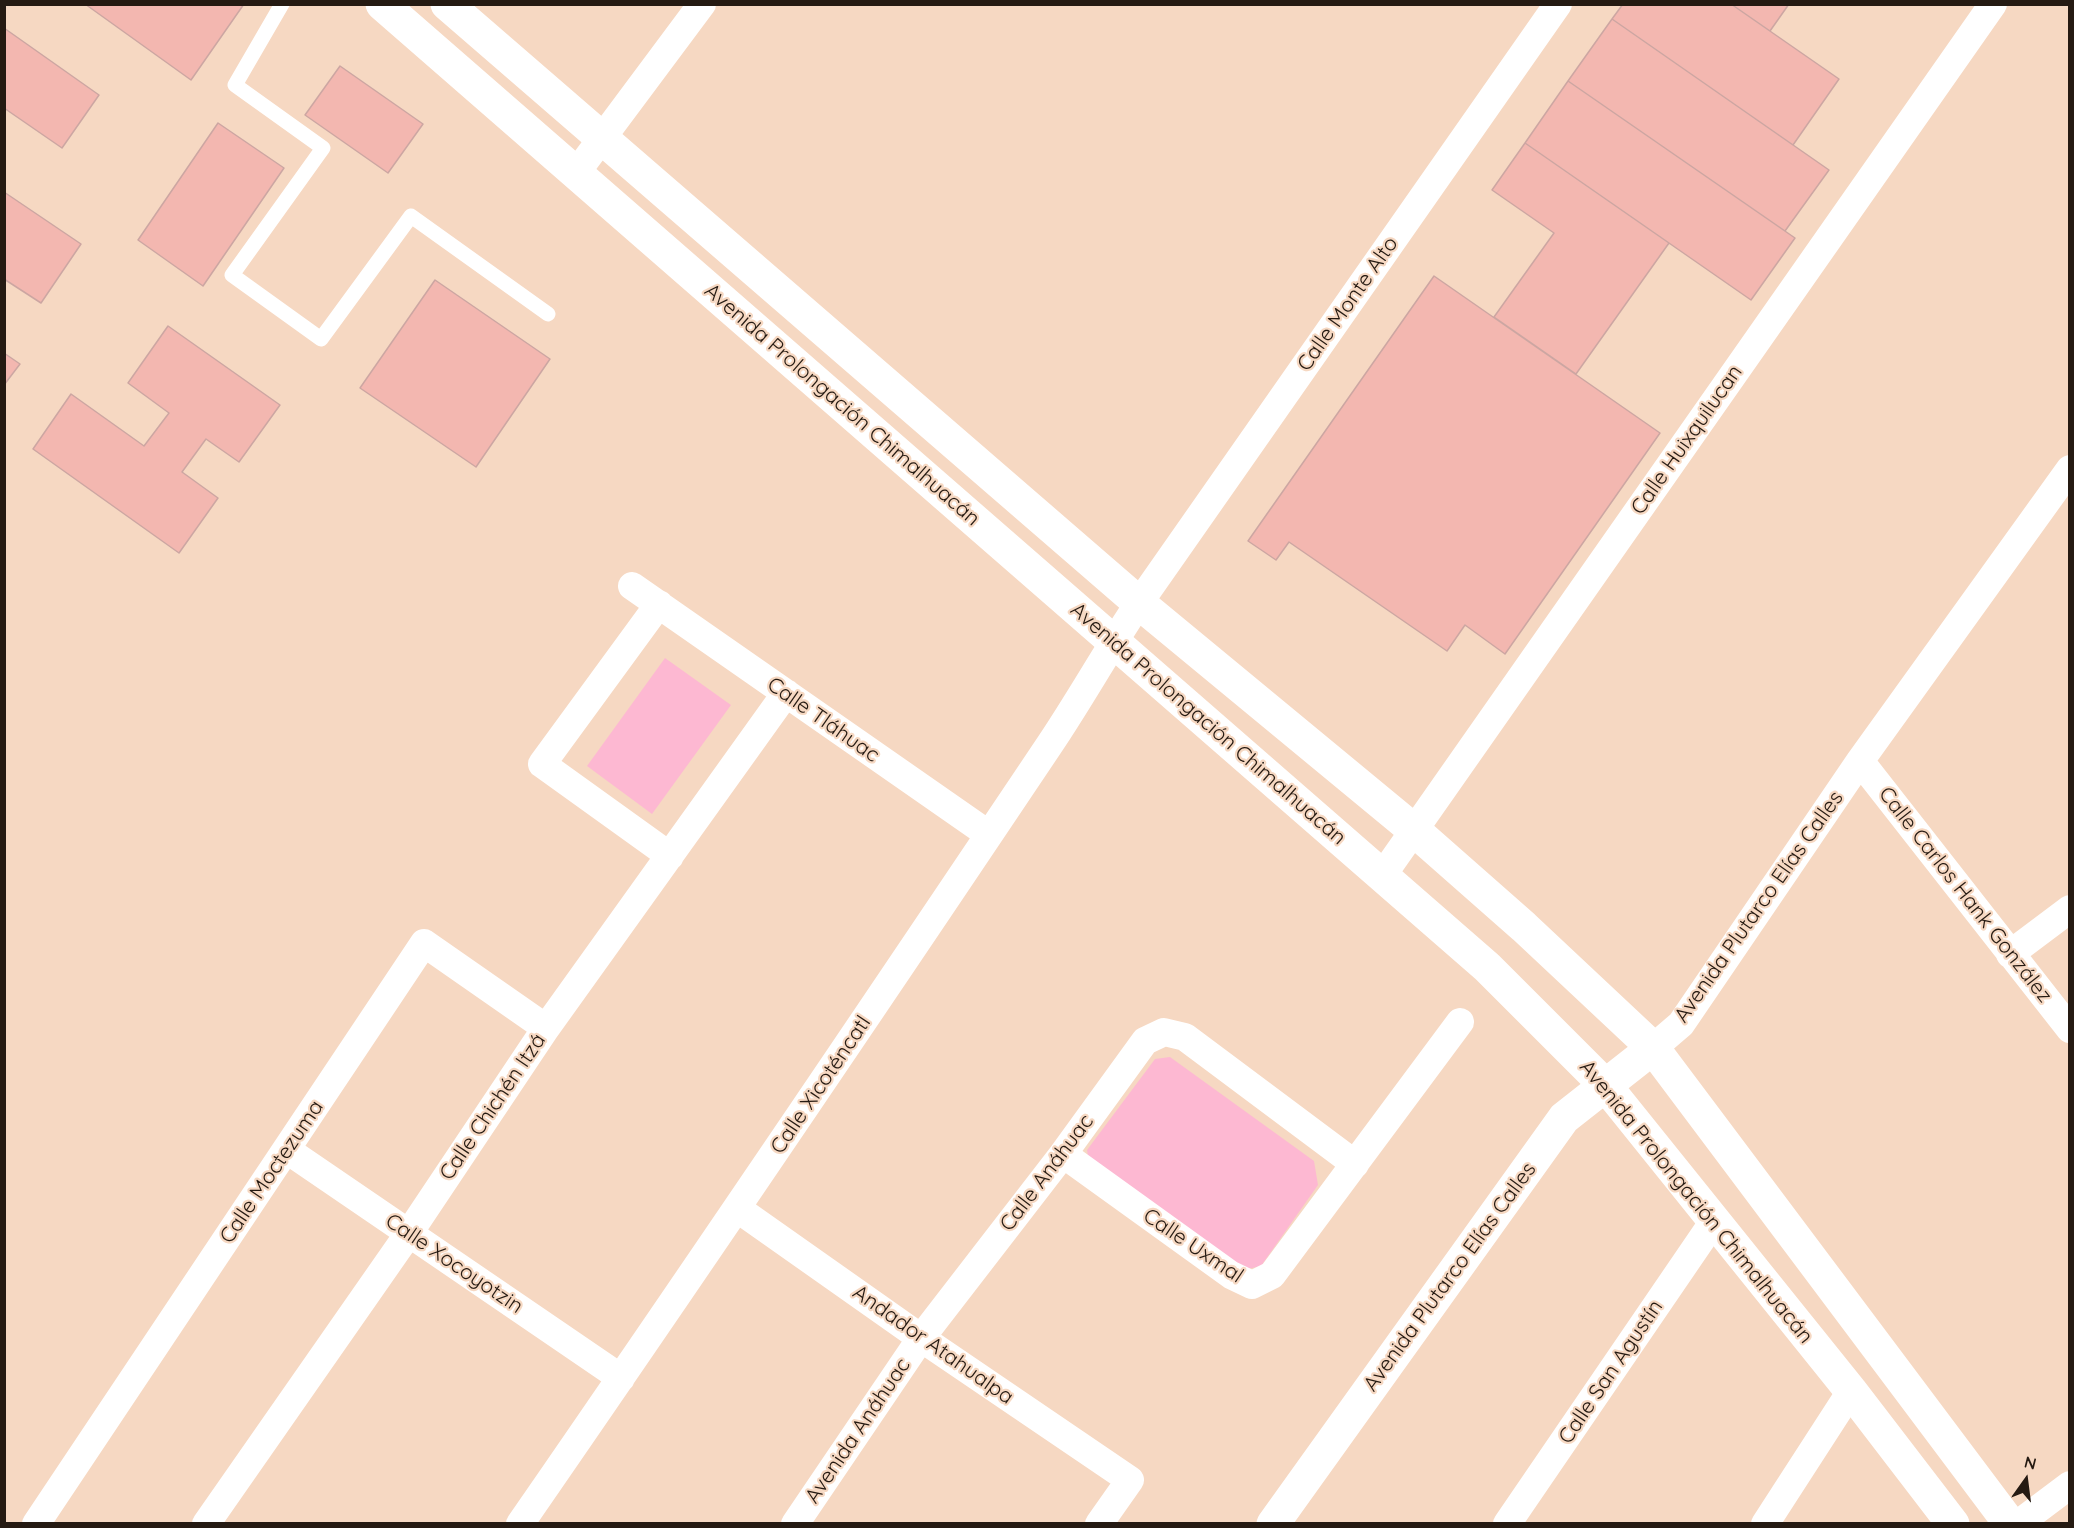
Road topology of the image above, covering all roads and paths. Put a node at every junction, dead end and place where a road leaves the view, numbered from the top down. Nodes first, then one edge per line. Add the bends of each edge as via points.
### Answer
1 (282, 4) edge
2 (382, 4) edge
3 (447, 4) edge
4 (702, 4) edge
5 (1558, 4) edge
6 (1993, 4) edge
7 (602, 138) junction
8 (576, 173) junction
9 (548, 314) dead end
10 (2068, 477) edge
11 (632, 586) dead end
12 (1139, 603) junction
13 (659, 604) junction
14 (1113, 641) junction
15 (786, 693) junction
16 (1860, 761) junction
17 (1414, 831) junction
18 (988, 834) junction
19 (670, 856) junction
20 (1382, 876) junction
21 (2070, 909) edge
22 (2010, 954) junction
23 (1460, 1022) dead end
24 (546, 1028) junction
25 (2070, 1029) edge
26 (1653, 1048) junction
27 (1605, 1085) junction
28 (287, 1150) junction
29 (1063, 1154) junction
30 (1355, 1164) junction
31 (738, 1209) junction
32 (1714, 1221) junction
33 (409, 1233) junction
34 (921, 1338) junction
35 (621, 1378) junction
36 (1851, 1391) junction
37 (2070, 1485) edge
38 (41, 1522) edge
39 (206, 1524) edge
40 (520, 1524) edge
41 (795, 1524) edge
42 (1100, 1524) edge
43 (1273, 1524) edge
44 (1507, 1524) edge
45 (1765, 1524) edge
46 (1953, 1524) edge
47 (2010, 1524) edge
48 (2018, 1524) edge

1 - 9 lane via 235,85 323,148 232,275 321,339 411,216
2 - 8 street, Avenida Prolongación Chimalhuacán
3 - 7 street, Avenida Prolongación Chimalhuacán
4 - 7 street
5 - 12 street, Calle Monte Alto
6 - 17 street, Calle Huixquilucan
7 - 8 street
7 - 12 street, Avenida Prolongación Chimalhuacán
8 - 14 street, Avenida Prolongación Chimalhuacán
10 - 16 street, Avenida Plutarco Elías Calles
11 - 13 street, Calle Tláhuac
12 - 14 street, Calle Monte Alto
12 - 17 street, Avenida Prolongación Chimalhuacán
13 - 15 street, Calle Tláhuac
13 - 19 street via 542,764
14 - 18 street, Calle Xicoténcatl via 1052,741
14 - 20 street, Avenida Prolongación Chimalhuacán
15 - 18 street, Calle Tláhuac
15 - 19 street, Calle Chichén Itzá
16 - 22 street, Calle Carlos Hank González
16 - 26 street, Avenida Plutarco Elías Calles via 1681,1024
17 - 20 street, Calle Huixquilucan
17 - 26 street, Avenida Prolongación Chimalhuacán
18 - 31 street, Calle Xicoténcatl
19 - 24 street, Calle Chichén Itzá
20 - 27 street, Avenida Prolongación Chimalhuacán via 1487,968
21 - 22 street
22 - 25 street, Calle Carlos Hank González
23 - 30 street, Calle Uxmal
24 - 28 street, Calle Moctezuma via 424,943
24 - 33 street, Calle Chichén Itzá
26 - 27 street, Avenida Plutarco Elías Calles
26 - 47 street, Avenida Prolongación Chimalhuacán
27 - 32 street, Avenida Prolongación Chimalhuacán
27 - 43 street, Avenida Plutarco Elías Calles via 1564,1118
28 - 33 street, Calle Xocoyotzin
28 - 38 street, Calle Moctezuma
29 - 30 street, Calle Uxmal via 1231,1275 1252,1285 1272,1275
29 - 30 street, Calle Anáhuac via 1144,1041 1164,1032 1185,1037
29 - 34 street, Calle Anáhuac
31 - 34 street, Andador Atahualpa
31 - 35 street, Calle Xicoténcatl
32 - 36 street, Avenida Prolongación Chimalhuacán
32 - 44 street, Calle San Agustín
33 - 35 street, Calle Xocoyotzin
33 - 39 street, Calle Chichén Itzá
34 - 41 street, Avenida Anáhuac
34 - 42 street, Andador Atahualpa via 1130,1480
35 - 40 street, Calle Xicoténcatl
36 - 45 street
36 - 46 street, Avenida Prolongación Chimalhuacán
37 - 48 street

